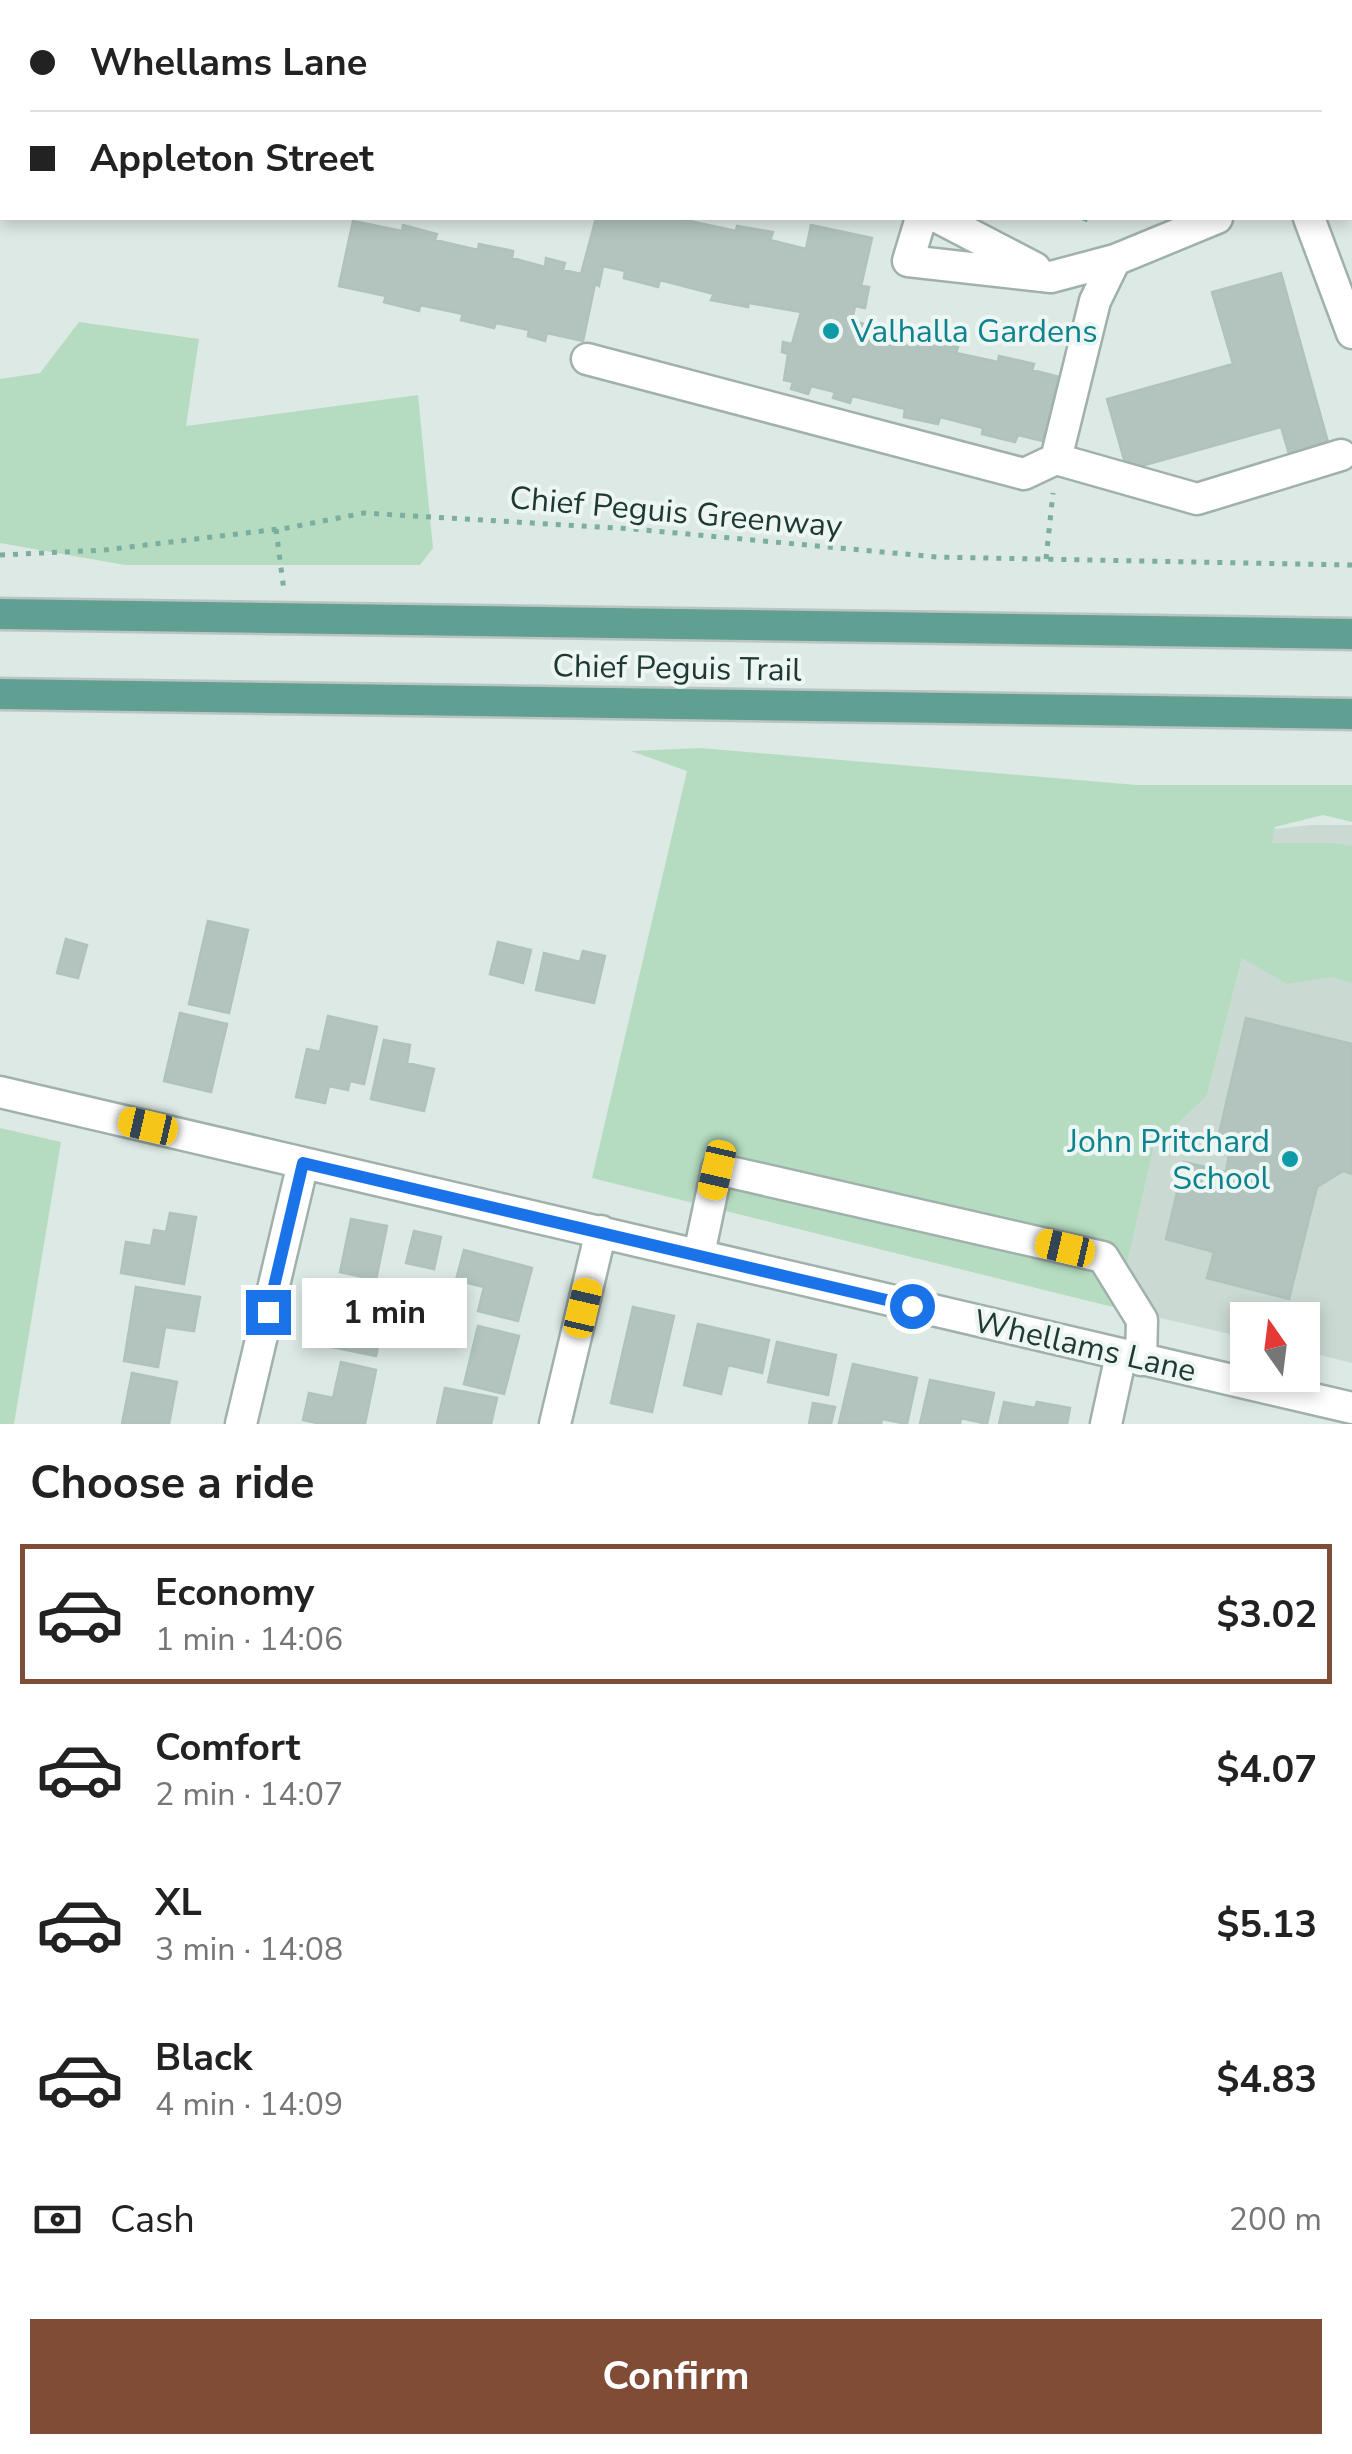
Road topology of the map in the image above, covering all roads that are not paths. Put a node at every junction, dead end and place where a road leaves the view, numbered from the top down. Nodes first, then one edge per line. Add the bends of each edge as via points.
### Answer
1 (920, 220) edge
2 (943, 220) edge
3 (1212, 220) edge
4 (1310, 220) edge
5 (1114, 260) junction
6 (1051, 277) junction
7 (1346, 298) edge
8 (1352, 332) edge
9 (587, 359) dead end
10 (1341, 455) dead end
11 (1056, 459) junction
12 (0, 614) edge
13 (1352, 634) edge
14 (0, 694) edge
15 (1352, 714) edge
16 (0, 1092) edge
17 (303, 1163) junction
18 (601, 1231) junction
19 (699, 1254) junction
20 (1131, 1358) junction
21 (1345, 1413) edge
22 (241, 1424) edge
23 (555, 1424) edge
24 (1106, 1424) edge

1 - 6 street via 908,261
2 - 6 street
3 - 5 street
4 - 7 street
5 - 6 street
5 - 11 street via 1095,301
7 - 8 street
9 - 11 street via 1024,474
10 - 11 street via 1197,498
12 - 13 main road, Chief Peguis Trail
14 - 15 main road, Chief Peguis Trail
16 - 17 street, Whellams Lane
17 - 18 street, Whellams Lane
17 - 22 street
18 - 19 street, Whellams Lane
18 - 23 street
19 - 20 street, Whellams Lane
19 - 20 street via 717,1170 1103,1257 1142,1320
20 - 21 street, Whellams Lane
20 - 24 street

